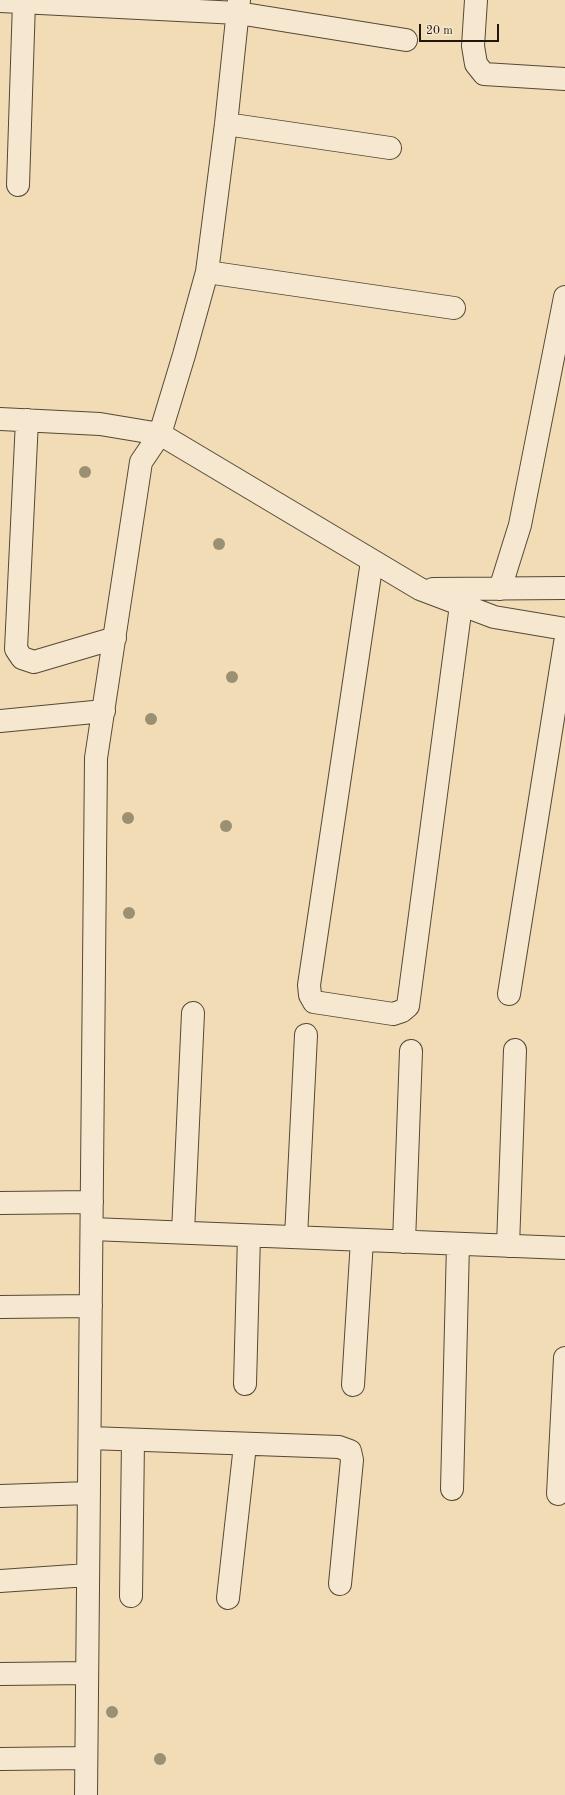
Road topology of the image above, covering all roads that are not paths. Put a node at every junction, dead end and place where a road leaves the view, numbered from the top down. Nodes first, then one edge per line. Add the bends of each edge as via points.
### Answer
1 (476, 0) edge
2 (0, 1) edge
3 (24, 2) junction
4 (238, 6) edge
5 (406, 40) dead end
6 (565, 78) edge
7 (226, 124) junction
8 (390, 148) dead end
9 (18, 185) dead end
10 (207, 272) junction
11 (565, 297) edge
12 (454, 308) dead end
13 (0, 419) edge
14 (27, 420) junction
15 (160, 434) junction
16 (372, 561) junction
17 (565, 588) edge
18 (420, 589) junction
19 (500, 589) junction
20 (461, 605) junction
21 (564, 633) edge
22 (114, 638) junction
23 (104, 711) junction
24 (0, 720) edge
25 (509, 994) dead end
26 (193, 1014) dead end
27 (306, 1035) dead end
28 (515, 1050) dead end
29 (411, 1051) dead end
30 (92, 1202) junction
31 (0, 1203) edge
32 (92, 1229) junction
33 (183, 1232) junction
34 (249, 1236) junction
35 (296, 1237) junction
36 (362, 1240) junction
37 (404, 1242) junction
38 (458, 1244) junction
39 (508, 1246) junction
40 (565, 1248) edge
41 (91, 1306) junction
42 (0, 1307) edge
43 (565, 1358) edge
44 (245, 1384) dead end
45 (354, 1385) dead end
46 (90, 1438) junction
47 (133, 1440) junction
48 (245, 1445) junction
49 (452, 1489) dead end
50 (89, 1493) junction
51 (558, 1494) dead end
52 (0, 1496) edge
53 (88, 1575) junction
54 (0, 1581) edge
55 (340, 1584) dead end
56 (131, 1596) dead end
57 (228, 1598) dead end
58 (87, 1673) junction
59 (0, 1674) edge
60 (86, 1758) junction
61 (0, 1759) edge
62 (86, 1795) edge

1 - 6 street via 473,46 476,64 484,74
2 - 3 street
3 - 4 street
3 - 9 street
4 - 5 street
4 - 7 street
7 - 8 street
7 - 10 street
10 - 12 street
10 - 15 street
11 - 19 street via 520,525
13 - 14 street
14 - 15 street via 100,424
14 - 22 street via 16,649 22,658 34,662
15 - 16 street
15 - 22 street via 141,462
16 - 18 street
16 - 20 street via 309,984 314,1002 393,1014 408,1006
17 - 19 street
18 - 19 street
18 - 20 street
20 - 21 street via 494,617
21 - 25 street
22 - 23 street
23 - 24 street
23 - 30 street via 96,758
26 - 33 street
27 - 35 street
28 - 39 street
29 - 37 street
30 - 31 street
30 - 32 street
32 - 33 street
32 - 41 street
33 - 34 street
34 - 35 street
34 - 44 street
35 - 36 street
36 - 37 street
36 - 45 street
37 - 38 street
38 - 39 street
38 - 49 street
39 - 40 street
41 - 42 street
41 - 46 street
43 - 51 street
46 - 47 street
46 - 50 street
47 - 48 street
47 - 56 street
48 - 55 street via 339,1447 350,1451 352,1460
48 - 57 street
50 - 52 street
50 - 53 street
53 - 54 street
53 - 58 street
58 - 59 street
58 - 60 street
60 - 61 street
60 - 62 street

